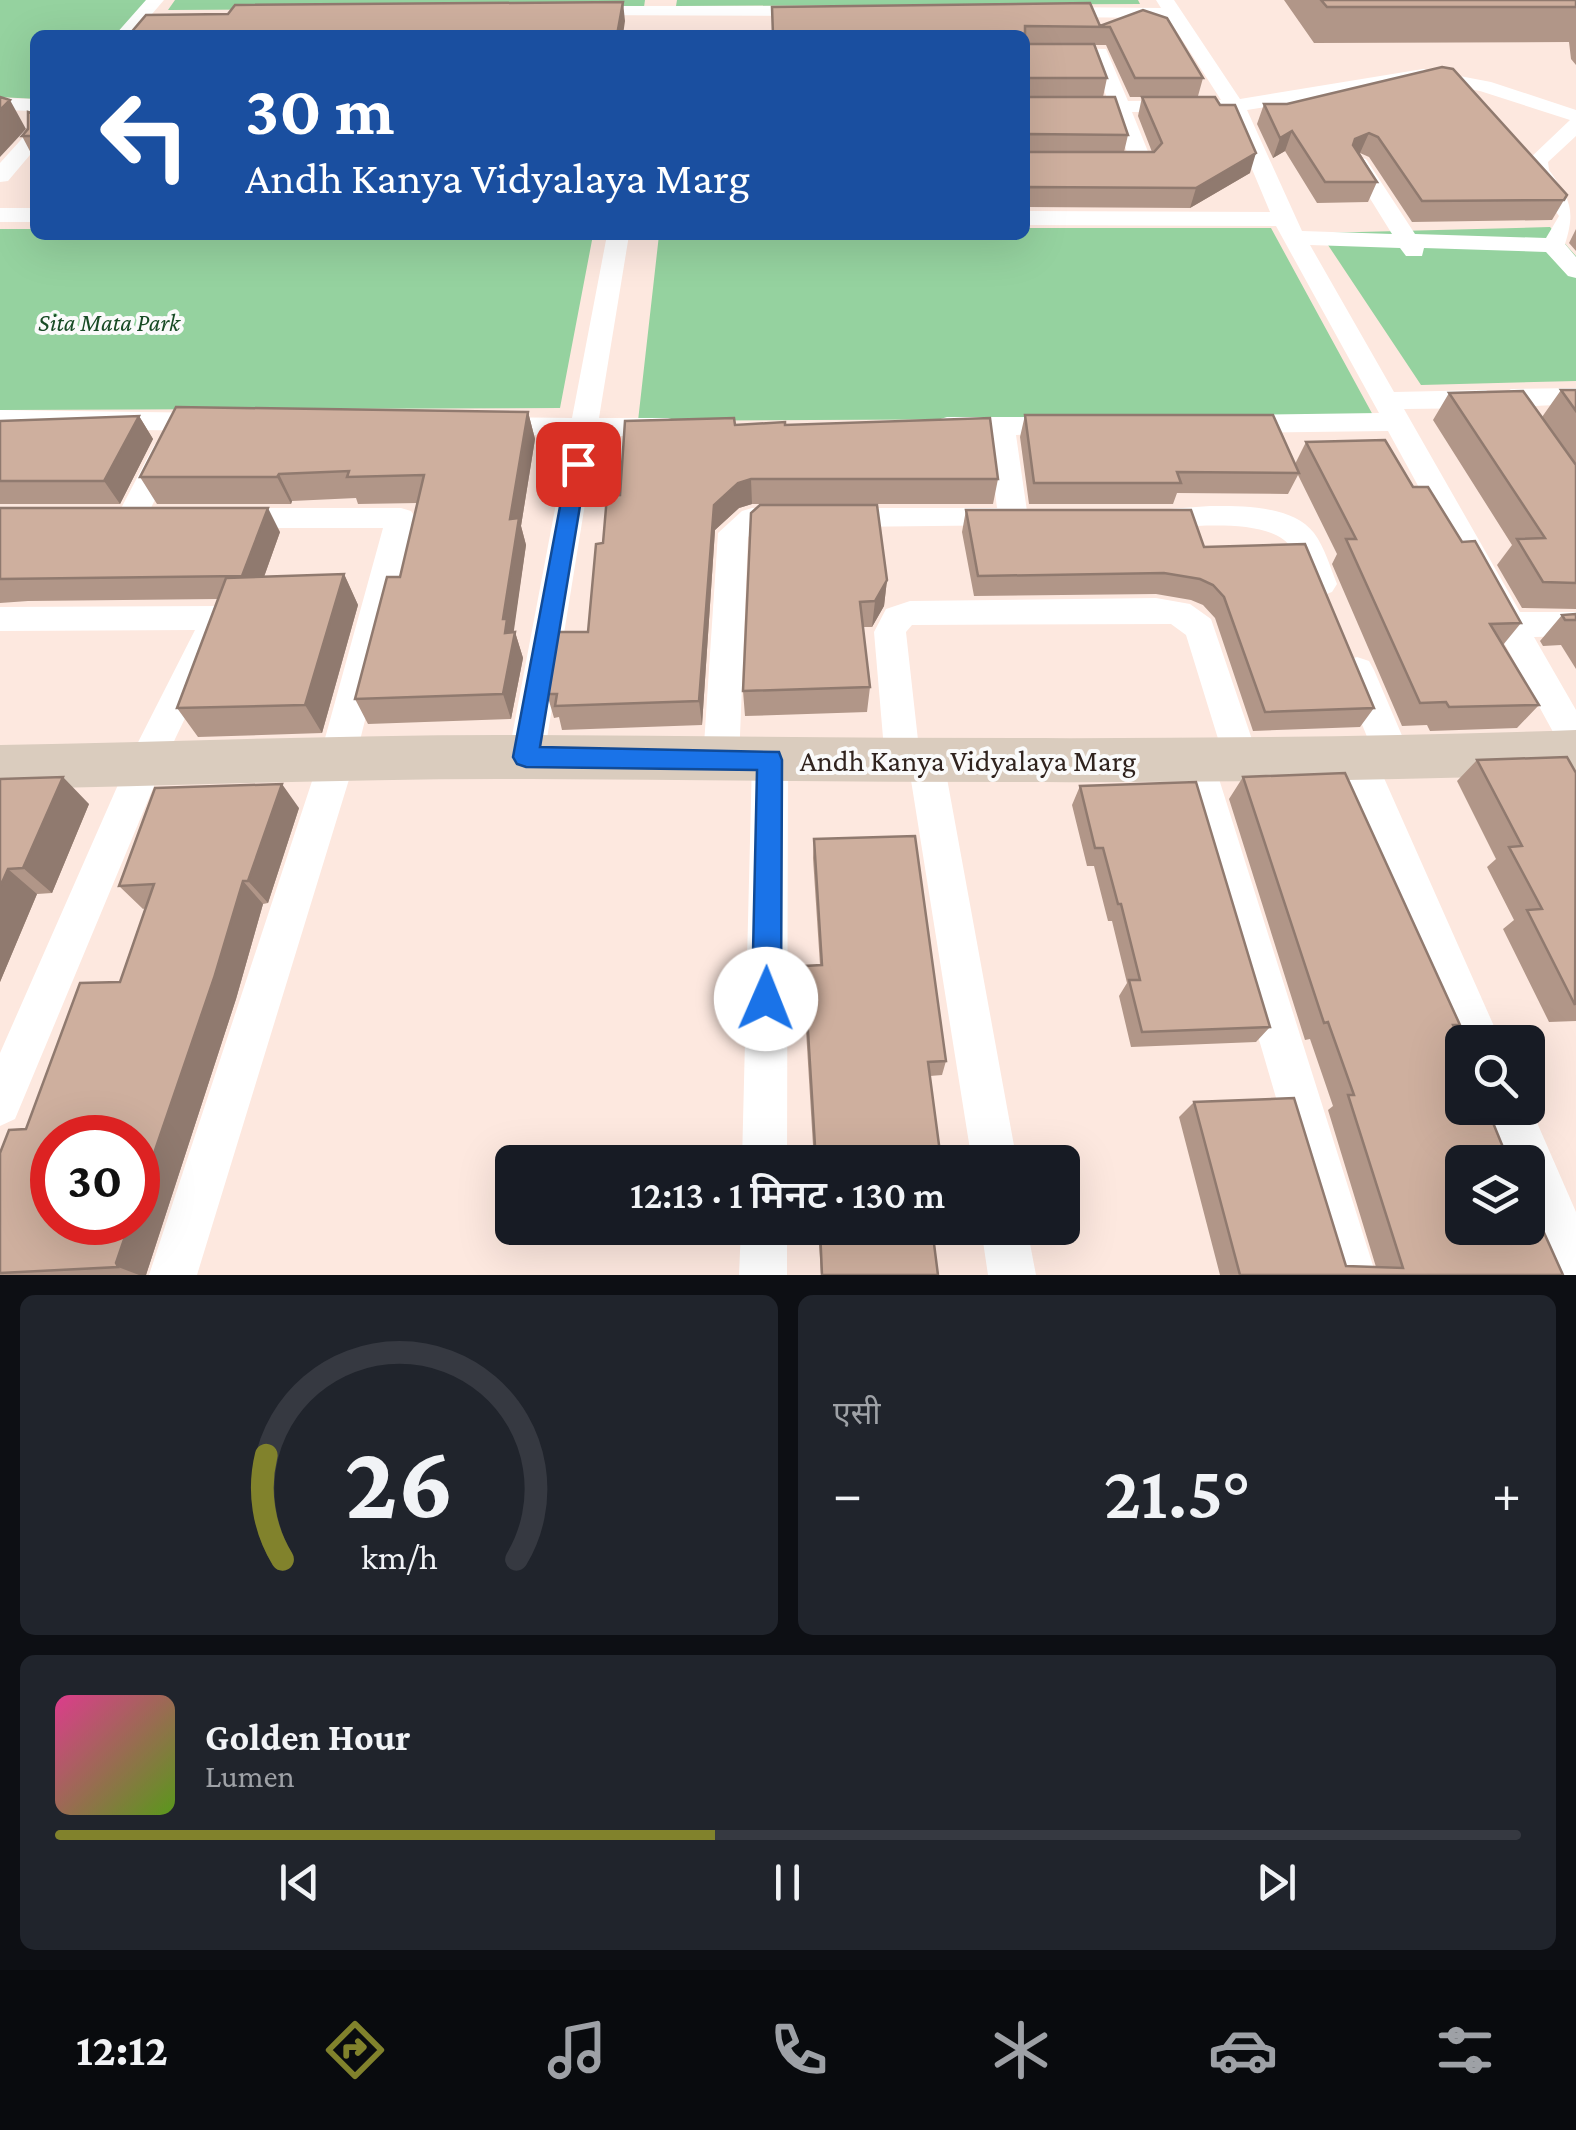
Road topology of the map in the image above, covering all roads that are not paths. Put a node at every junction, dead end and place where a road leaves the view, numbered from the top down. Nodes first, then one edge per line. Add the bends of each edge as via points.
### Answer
1 (660, 5) edge
2 (1169, 6) edge
3 (158, 8) edge
4 (560, 11) edge
5 (846, 11) edge
6 (1026, 12) edge
7 (129, 30) edge
8 (655, 30) edge
9 (1030, 53) edge
10 (0, 104) edge
11 (30, 105) edge
12 (1118, 106) junction
13 (1234, 106) junction
14 (1030, 107) edge
15 (1576, 116) edge
16 (1576, 125) edge
17 (30, 142) edge
18 (1030, 163) edge
19 (1360, 163) edge
20 (0, 176) edge
21 (0, 214) edge
22 (30, 215) edge
23 (1030, 218) edge
24 (1290, 228) junction
25 (617, 240) edge
26 (1553, 245) junction
27 (1411, 246) junction
28 (1576, 271) edge
29 (1576, 396) edge
30 (1512, 398) junction
31 (1392, 412) junction
32 (0, 419) edge
33 (180, 422) junction
34 (250, 422) edge
35 (1200, 424) edge
36 (466, 425) edge
37 (914, 426) edge
38 (1001, 426) junction
39 (1081, 426) edge
40 (584, 427) junction
41 (700, 427) edge
42 (1533, 429) edge
43 (94, 518) edge
44 (131, 518) junction
45 (1013, 518) junction
46 (1052, 518) edge
47 (1130, 518) edge
48 (1332, 611) edge
49 (0, 620) edge
50 (1576, 624) edge
51 (1511, 625) junction
52 (1348, 648) edge
53 (1568, 756) edge
54 (526, 757) junction
55 (1376, 759) junction
56 (337, 760) junction
57 (746, 760) junction
58 (1218, 760) junction
59 (146, 762) junction
60 (915, 762) junction
61 (0, 767) edge
62 (1474, 1025) edge
63 (0, 1104) edge
64 (1515, 1125) edge
65 (763, 1145) edge
66 (991, 1145) edge
67 (764, 1245) edge
68 (1007, 1245) edge
69 (1576, 1267) edge
70 (172, 1275) edge
71 (763, 1275) edge
72 (1012, 1275) edge
73 (1352, 1275) edge

1 - 4 street
1 - 5 street
1 - 8 street
2 - 6 street
2 - 13 street
3 - 7 street
9 - 12 street via 1100,54
10 - 11 street
12 - 13 street
12 - 14 street
12 - 18 street via 1142,164
13 - 15 street via 1423,75 1484,86
13 - 24 street
16 - 26 street via 1537,161 1570,216
17 - 20 street
19 - 27 street
21 - 22 street
23 - 24 street
24 - 27 street
24 - 31 street
25 - 40 street
26 - 27 street
26 - 28 street
29 - 30 street
30 - 31 street
30 - 42 street
31 - 35 street
31 - 51 street
32 - 33 street
33 - 34 street
33 - 44 street
36 - 40 street
37 - 38 street
38 - 39 street
38 - 45 street
40 - 41 street
40 - 54 street
43 - 44 street
44 - 56 street via 401,518
45 - 46 street
45 - 57 street via 741,523 732,533
47 - 48 street via 1266,518 1285,525 1302,538
49 - 59 street via 217,618
50 - 51 street
51 - 53 street
52 - 55 street
53 - 55 street, Andh Kanya Vidyalaya Marg
54 - 56 street, Andh Kanya Vidyalaya Marg
54 - 57 street, Andh Kanya Vidyalaya Marg
55 - 58 street, Andh Kanya Vidyalaya Marg
55 - 62 street
56 - 59 street, Andh Kanya Vidyalaya Marg
56 - 70 street
57 - 60 street, Andh Kanya Vidyalaya Marg
57 - 65 street
58 - 60 street, Andh Kanya Vidyalaya Marg
58 - 60 street via 1200,628 1179,613 1156,610 898,618 890,632
58 - 73 street
59 - 61 street, Andh Kanya Vidyalaya Marg
59 - 63 street
60 - 66 street
64 - 69 street
67 - 71 street
68 - 72 street

